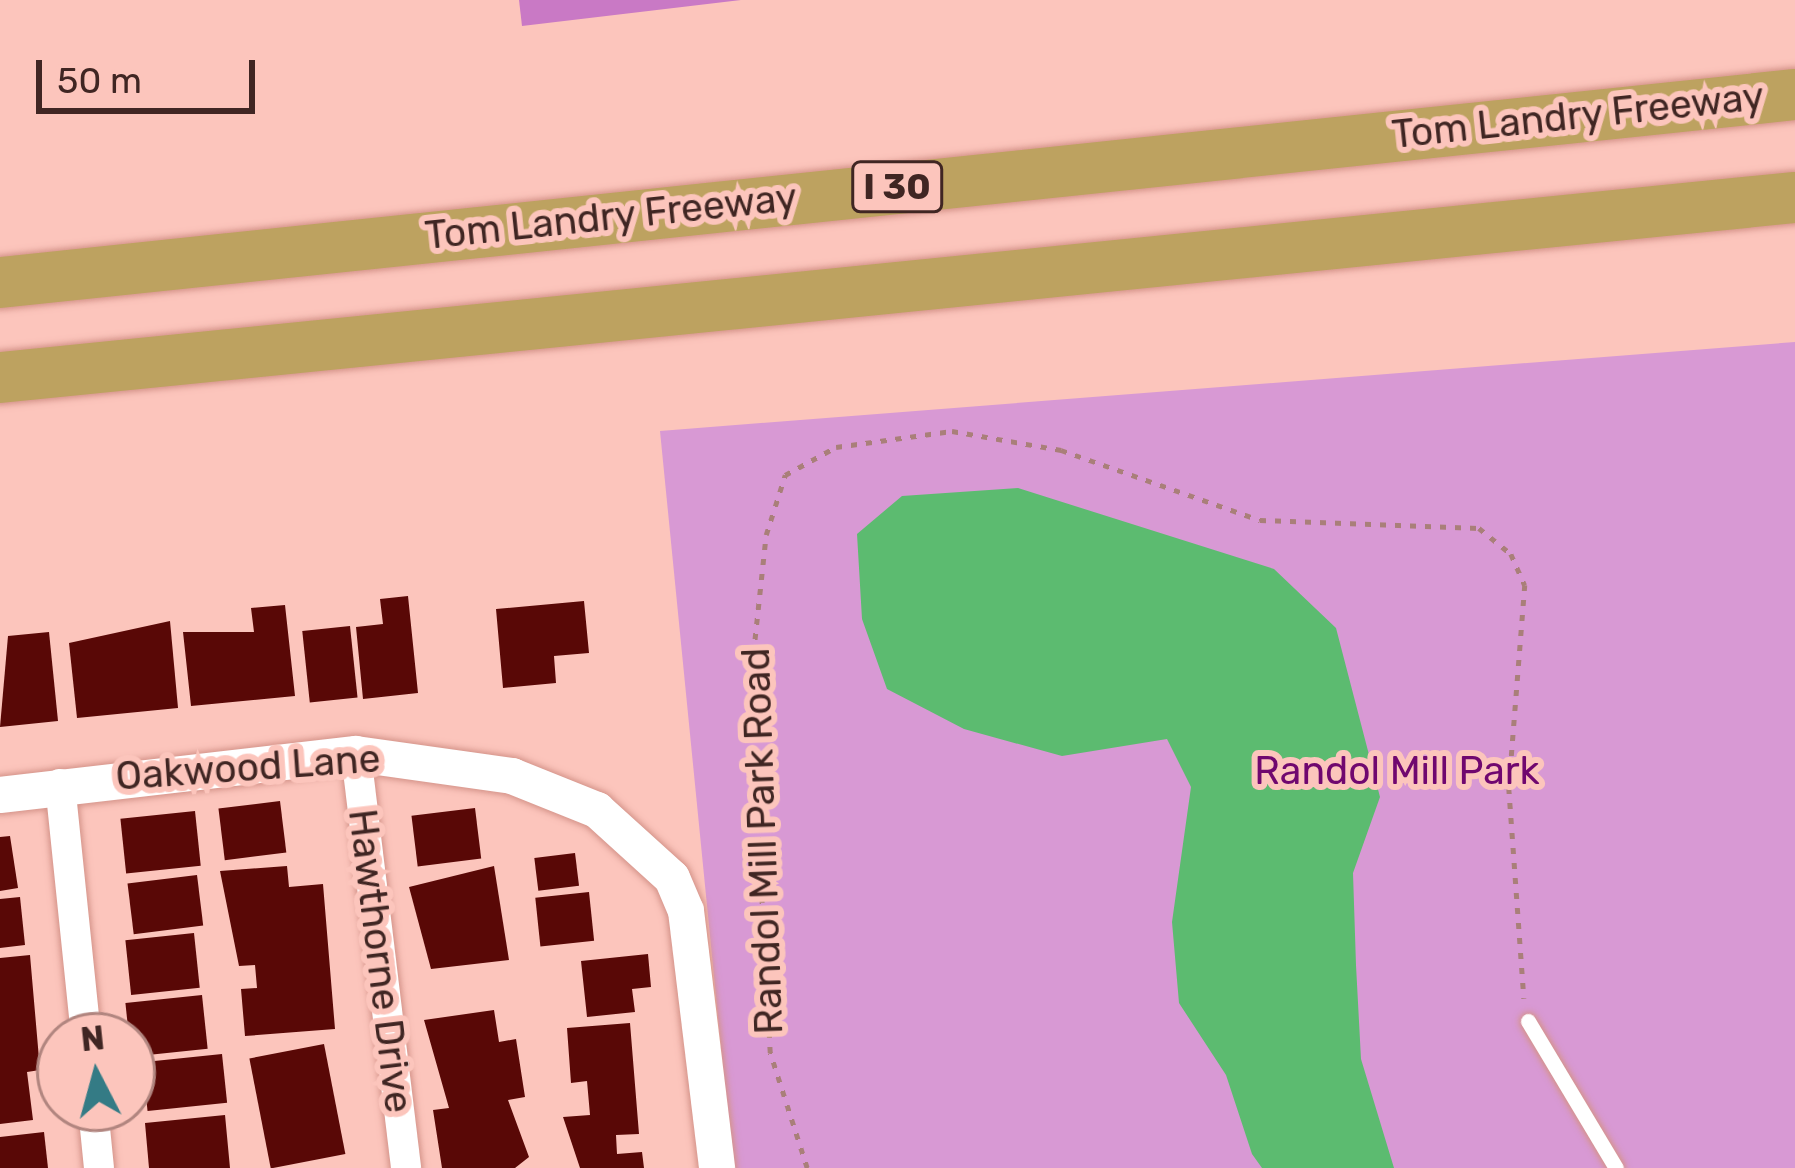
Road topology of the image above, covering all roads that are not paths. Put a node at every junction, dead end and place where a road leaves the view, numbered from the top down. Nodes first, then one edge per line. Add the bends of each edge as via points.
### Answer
1 (1795, 94) edge
2 (1795, 197) edge
3 (0, 281) edge
4 (0, 376) edge
5 (356, 754) junction
6 (60, 784) junction
7 (0, 795) edge
8 (84, 1012) edge
9 (1528, 1021) road end
10 (95, 1132) edge
11 (99, 1168) edge
12 (406, 1168) edge
13 (718, 1168) edge
14 (1616, 1168) edge

1 - 3 highway, Tom Landry Freeway / I 30
2 - 4 highway
5 - 6 street, Oakwood Lane
5 - 12 street, Hawthorne Drive
5 - 13 street, Oakwood Lane via 451,762 558,792 673,878 696,948
6 - 7 street, Oakwood Lane
6 - 8 street
9 - 14 lane
10 - 11 street

